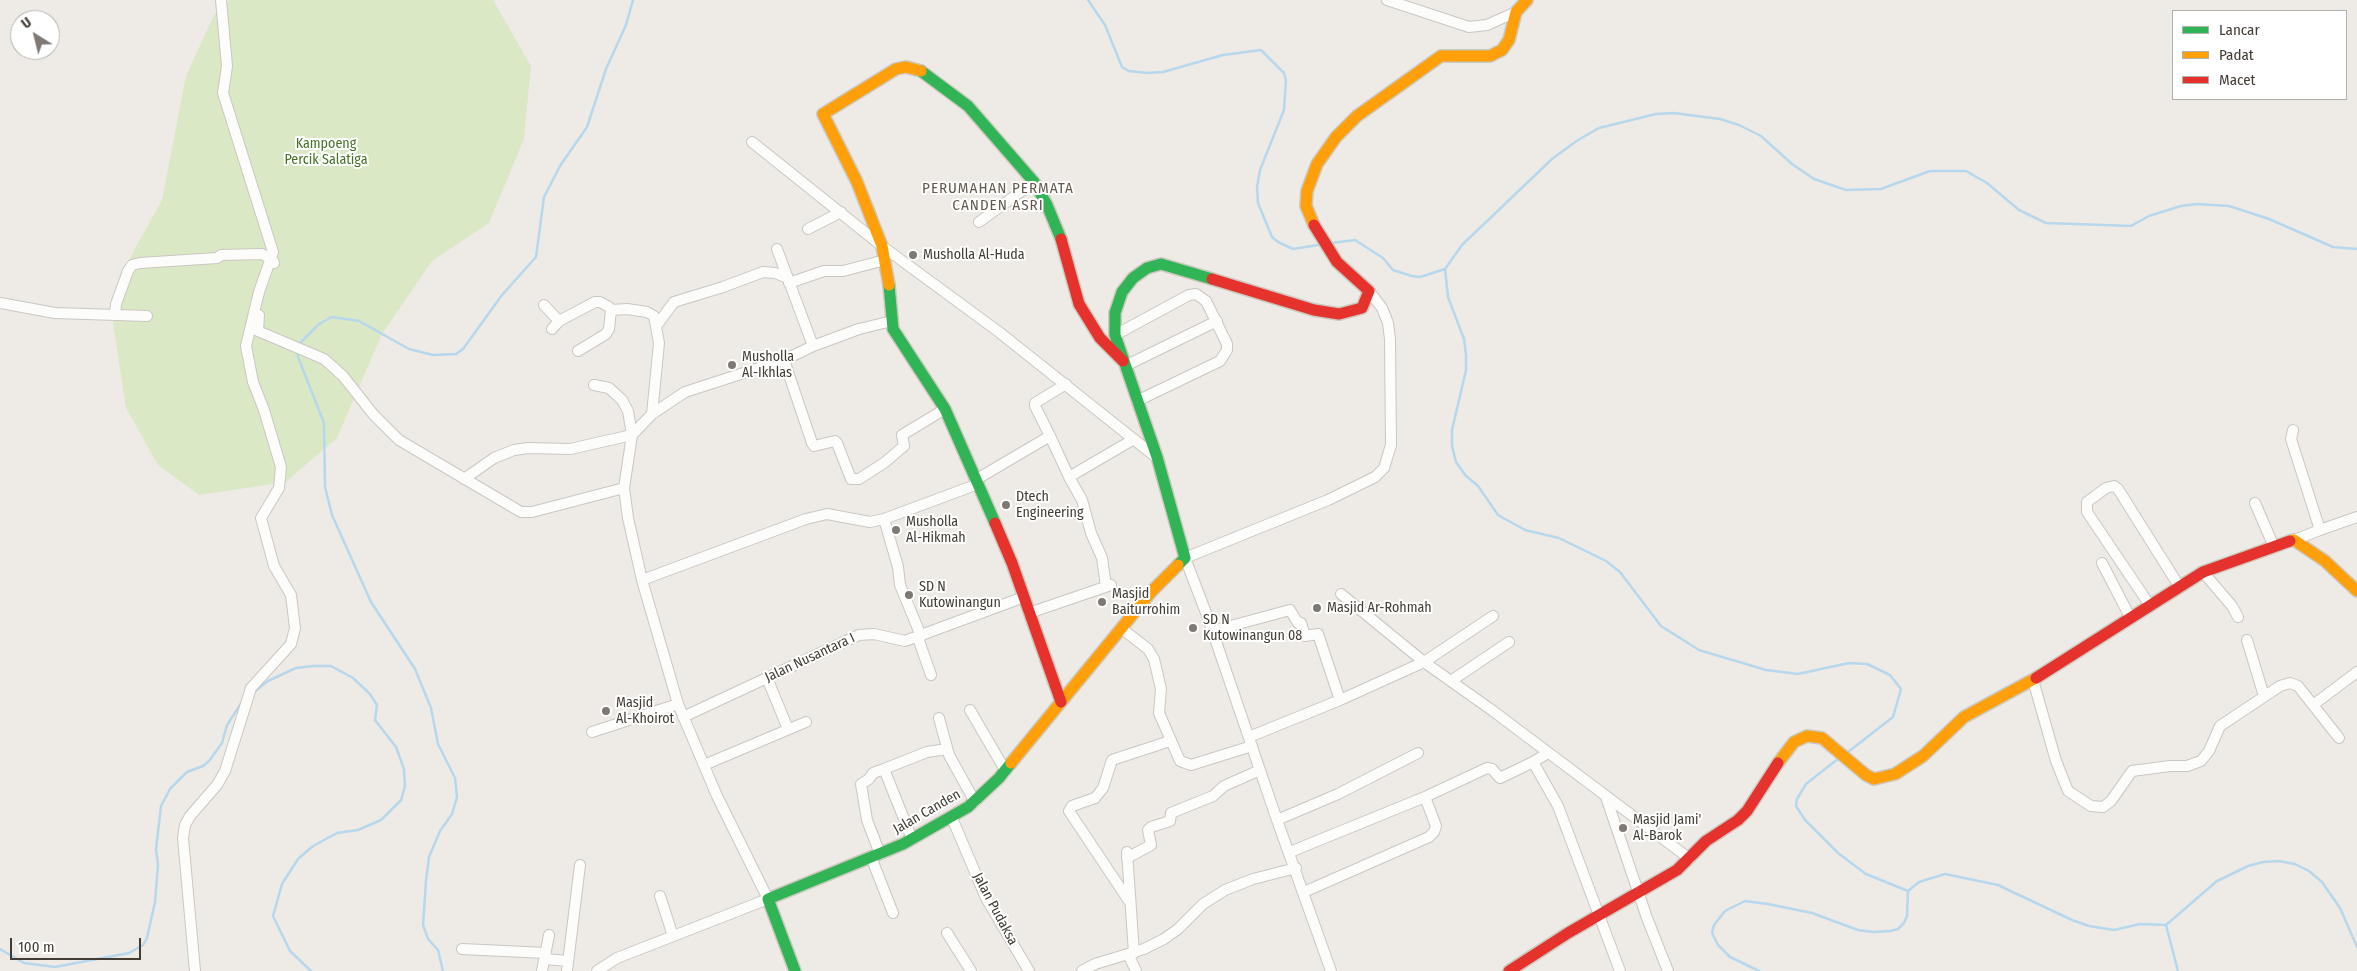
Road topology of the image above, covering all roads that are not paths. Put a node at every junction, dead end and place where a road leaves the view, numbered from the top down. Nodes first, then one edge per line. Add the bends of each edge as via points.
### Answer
1 (221, 0) edge
2 (1387, 0) edge
3 (1525, 1) edge
4 (1516, 12) junction
5 (752, 142) dead end
6 (1034, 182) junction
7 (841, 212) junction
8 (979, 222) dead end
9 (808, 229) dead end
10 (882, 246) junction
11 (777, 249) dead end
12 (272, 259) junction
13 (884, 260) junction
14 (789, 280) junction
15 (1369, 291) junction
16 (0, 303) edge
17 (544, 305) dead end
18 (611, 310) junction
19 (115, 316) junction
20 (147, 316) dead end
21 (892, 321) junction
22 (1216, 321) junction
23 (657, 325) junction
24 (1116, 335) junction
25 (813, 346) junction
26 (578, 351) dead end
27 (784, 360) junction
28 (1125, 364) junction
29 (1066, 384) junction
30 (594, 385) dead end
31 (1137, 401) junction
32 (945, 409) junction
33 (652, 414) junction
34 (2293, 430) dead end
35 (632, 435) junction
36 (1050, 436) junction
37 (1134, 439) junction
38 (1156, 458) junction
39 (1069, 477) junction
40 (464, 478) junction
41 (978, 482) junction
42 (624, 488) junction
43 (2255, 504) dead end
44 (2357, 517) edge
45 (884, 519) junction
46 (2320, 530) junction
47 (2294, 540) junction
48 (2274, 547) junction
49 (1185, 558) junction
50 (2102, 563) dead end
51 (2203, 572) junction
52 (642, 580) junction
53 (2179, 586) junction
54 (2357, 590) edge
55 (1341, 594) dead end
56 (1024, 597) junction
57 (2149, 604) junction
58 (1029, 613) junction
59 (1493, 616) dead end
60 (2130, 617) junction
61 (2238, 617) dead end
62 (1122, 628) junction
63 (1212, 630) junction
64 (919, 637) junction
65 (2247, 640) dead end
66 (1509, 642) dead end
67 (1424, 662) junction
68 (2357, 672) edge
69 (931, 675) dead end
70 (766, 678) junction
71 (2034, 680) junction
72 (1450, 681) junction
73 (2264, 696) junction
74 (1340, 700) junction
75 (1060, 702) junction
76 (678, 704) junction
77 (2313, 705) junction
78 (970, 710) dead end
79 (684, 717) junction
80 (939, 718) dead end
81 (806, 722) dead end
82 (788, 729) junction
83 (592, 732) dead end
84 (2339, 738) dead end
85 (1170, 741) junction
86 (1251, 741) junction
87 (947, 749) junction
88 (1418, 753) dead end
89 (1548, 753) junction
90 (1534, 762) junction
91 (704, 765) junction
92 (884, 769) junction
93 (1005, 770) junction
94 (1260, 770) junction
95 (1606, 797) junction
96 (1425, 798) junction
97 (974, 802) junction
98 (952, 818) junction
99 (1277, 820) junction
100 (912, 839) junction
101 (1290, 852) junction
102 (875, 856) junction
103 (1690, 859) junction
104 (580, 865) dead end
105 (1296, 868) junction
106 (1304, 892) junction
107 (1638, 893) junction
108 (660, 896) dead end
109 (768, 899) junction
110 (1129, 901) junction
111 (893, 913) dead end
112 (1600, 915) junction
113 (947, 934) dead end
114 (550, 935) dead end
115 (673, 936) junction
116 (462, 949) dead end
117 (1131, 953) junction
118 (545, 956) junction
119 (567, 966) edge
120 (195, 971) edge
121 (542, 971) edge
122 (597, 971) edge
123 (795, 971) edge
124 (971, 971) edge
125 (1029, 971) edge
126 (1082, 971) edge
127 (1136, 971) edge
128 (1331, 971) edge
129 (1509, 971) edge
130 (1620, 971) edge
131 (1668, 971) edge

1 - 12 street via 227,66 223,93 273,252
2 - 4 street via 1469,27 1487,25
3 - 4 street
4 - 15 street via 1509,40 1502,50 1490,56 1441,56 1357,116 1336,137 1317,164 1307,191 1306,206 1312,222 1337,262
5 - 7 street
6 - 8 street
6 - 10 street via 968,106 929,75 915,68 896,69 823,114 857,182
6 - 28 street via 1059,233 1079,304 1100,338
7 - 9 street
7 - 10 street
10 - 13 street
10 - 29 street
11 - 14 street
12 - 19 street via 262,254 140,262 132,265 119,295
12 - 40 street via 274,266 258,319 258,331 324,359 399,440
12 - 120 street via 246,346 281,467 280,488 261,518 274,566 291,595 295,628 291,644 249,692 225,771 190,816 184,831
13 - 14 street
13 - 21 street
14 - 23 street via 775,273 762,272 674,302
14 - 25 street
15 - 24 street via 1362,308 1339,314 1296,305 1161,264 1146,268 1122,292 1115,313
15 - 49 street via 1382,308 1390,339 1390,445 1384,468 1376,476 1328,500
16 - 19 street via 55,313
17 - 18 street via 556,325 595,302 605,304
18 - 23 street via 648,312 654,316
18 - 26 street via 606,334
19 - 20 street
21 - 25 street
21 - 32 street via 901,342
22 - 24 street via 1206,300 1189,295
22 - 28 street
22 - 31 street via 1227,344 1220,361
23 - 33 street via 659,343
24 - 28 street
25 - 27 street
27 - 32 street via 812,443 814,446 835,441 851,479 859,479 884,463 904,446 902,435
27 - 33 street via 685,392
28 - 31 street
29 - 36 street via 1036,402
29 - 37 street
30 - 35 street via 609,388 622,400 628,411
31 - 38 street
32 - 41 street
33 - 35 street
34 - 46 street via 2291,439
35 - 40 street via 570,449 514,450 494,458
35 - 42 street
36 - 39 street
36 - 41 street
37 - 38 street
37 - 39 street
38 - 49 street
39 - 58 street via 1082,500 1110,585
40 - 42 street via 521,512
41 - 45 street
41 - 56 street
42 - 52 street
43 - 48 street
44 - 46 street
45 - 52 street via 863,522 836,515 820,515
45 - 64 street via 900,585
46 - 47 street
47 - 48 street
47 - 54 street via 2326,560
48 - 51 street
49 - 62 street, Jalan Canden via 1151,592
49 - 63 street
50 - 60 street
51 - 53 street
51 - 61 street
52 - 76 street
53 - 57 street
53 - 57 street via 2118,489 2114,486 2106,488 2088,502 2087,512
55 - 67 street
56 - 58 street
56 - 64 street, Jalan Nusantara I
57 - 60 street
58 - 75 street
59 - 67 street
60 - 71 street
62 - 75 street, Jalan Canden
62 - 85 street via 1154,658 1161,689 1159,714
63 - 74 street via 1290,610 1301,623 1305,636 1318,634
63 - 86 street
64 - 69 street
64 - 70 street, Jalan Nusantara I via 905,641 867,633
65 - 73 street
66 - 72 street
67 - 72 street
67 - 74 street
68 - 77 street
70 - 79 street, Jalan Nusantara I
70 - 82 street
71 - 73 street via 2056,761 2068,791 2092,806 2103,807 2132,771 2187,766 2201,761 2220,726
71 - 103 street via 1964,717 1923,756 1895,774 1874,779 1822,738 1807,736 1794,742 1747,811 1706,841
72 - 89 street
73 - 77 street via 2280,686 2293,683
74 - 86 street
75 - 93 street, Jalan Canden
76 - 79 street
76 - 83 street
77 - 84 street
78 - 93 street
79 - 91 street
80 - 87 street
81 - 82 street
82 - 91 street
85 - 86 street via 1179,760 1188,765
85 - 110 street via 1112,760 1103,788 1095,798 1072,806 1069,811
86 - 94 street
87 - 92 street via 927,752
87 - 97 street
88 - 99 street via 1338,794
89 - 90 street
89 - 95 street
90 - 96 street via 1500,778 1487,768
90 - 112 street via 1558,806
91 - 109 street
92 - 100 street
92 - 102 street via 873,773 861,784
93 - 97 street, Jalan Canden
94 - 99 street
94 - 110 street via 1224,786 1213,796 1171,813 1170,821 1151,827 1148,830 1151,845 1127,854
95 - 103 street
95 - 107 street
96 - 101 street
96 - 106 street via 1436,826 1429,837
97 - 98 street, Jalan Canden
98 - 100 street, Jalan Canden
98 - 125 street, Jalan Pudaksa via 986,898
99 - 101 street
100 - 102 street, Jalan Canden
101 - 105 street
102 - 109 street, Jalan Canden
102 - 111 street
103 - 107 street via 1671,875
104 - 119 street
105 - 106 street
105 - 117 street via 1212,896 1164,939
106 - 128 street
107 - 112 street
107 - 131 street
108 - 115 street
109 - 115 street, Jalan Canden
109 - 123 street
110 - 117 street
112 - 129 street
112 - 130 street
113 - 124 street
114 - 118 street
115 - 122 street, Jalan Canden via 617,958
116 - 118 street
117 - 126 street
117 - 127 street
118 - 119 street
118 - 121 street

